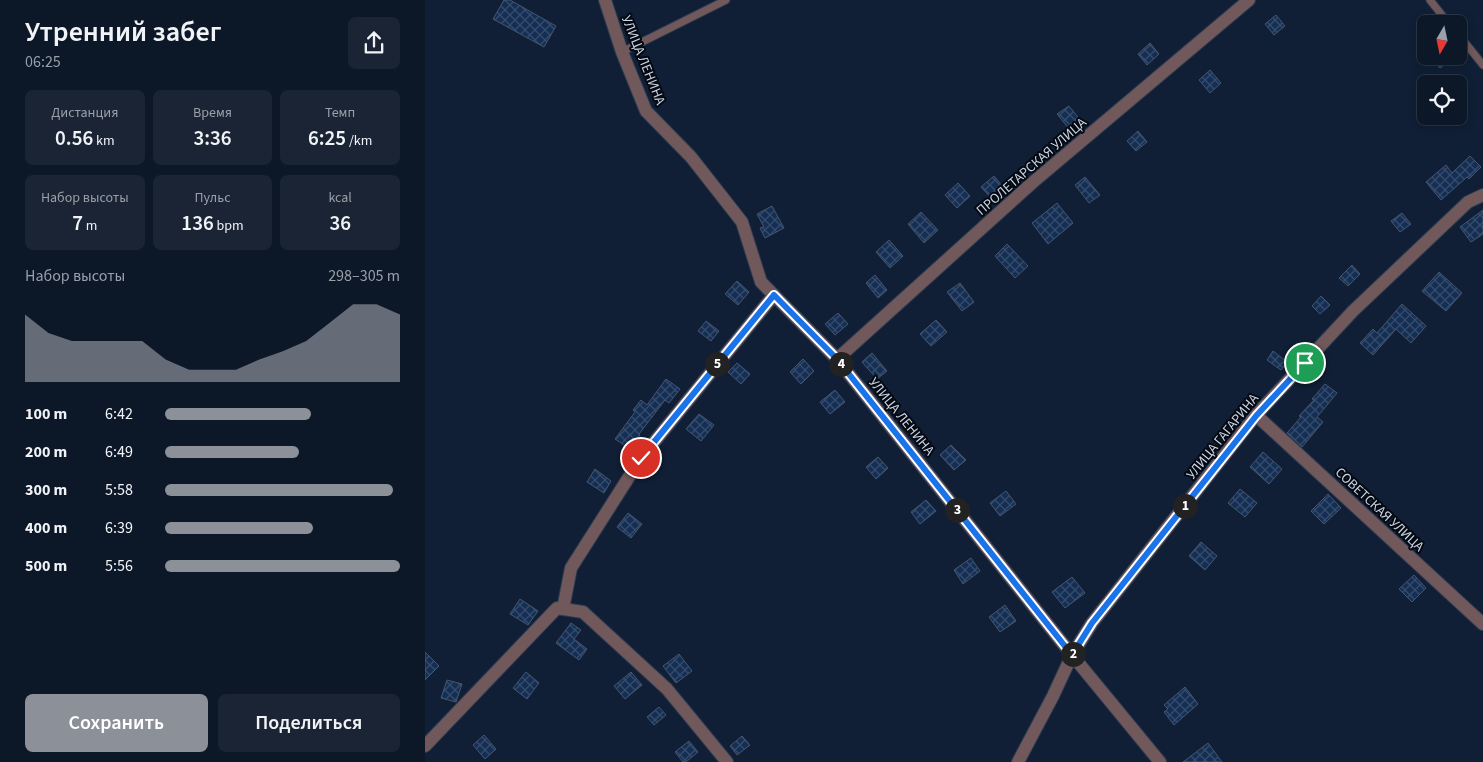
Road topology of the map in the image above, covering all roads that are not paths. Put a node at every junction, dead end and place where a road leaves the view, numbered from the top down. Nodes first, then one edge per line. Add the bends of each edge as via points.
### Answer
1 (605, 0) edge
2 (726, 0) edge
3 (1249, 0) edge
4 (1430, 0) edge
5 (1442, 15) edge
6 (1467, 45) edge
7 (622, 52) junction
8 (1483, 65) edge
9 (1483, 195) edge
10 (774, 295) junction
11 (837, 359) junction
12 (1256, 416) junction
13 (563, 609) junction
14 (1483, 624) edge
15 (1072, 655) junction
16 (425, 746) edge
17 (727, 762) edge
18 (1018, 762) edge
19 (1160, 762) edge

1 - 7 street, УЛИЦА ЛЕНИНА
2 - 7 lane
3 - 11 street, ПРОЛЕТАРСКАЯ УЛИЦА via 1032,183
4 - 5 lane
6 - 8 lane
7 - 10 street, УЛИЦА ЛЕНИНА via 647,111 691,156 741,222 761,282
9 - 12 street, УЛИЦА ГАГАРИНА via 1469,202 1353,311
10 - 11 street, УЛИЦА ЛЕНИНА
10 - 13 street via 641,458 571,568
11 - 15 street, УЛИЦА ЛЕНИНА
12 - 14 street, СОВЕТСКАЯ УЛИЦА
12 - 15 street, УЛИЦА ГАГАРИНА via 1092,623
13 - 16 street via 557,608
13 - 17 street via 583,612 667,689
15 - 18 street, УЛИЦА ГАГАРИНА
15 - 19 street, УЛИЦА ЛЕНИНА

